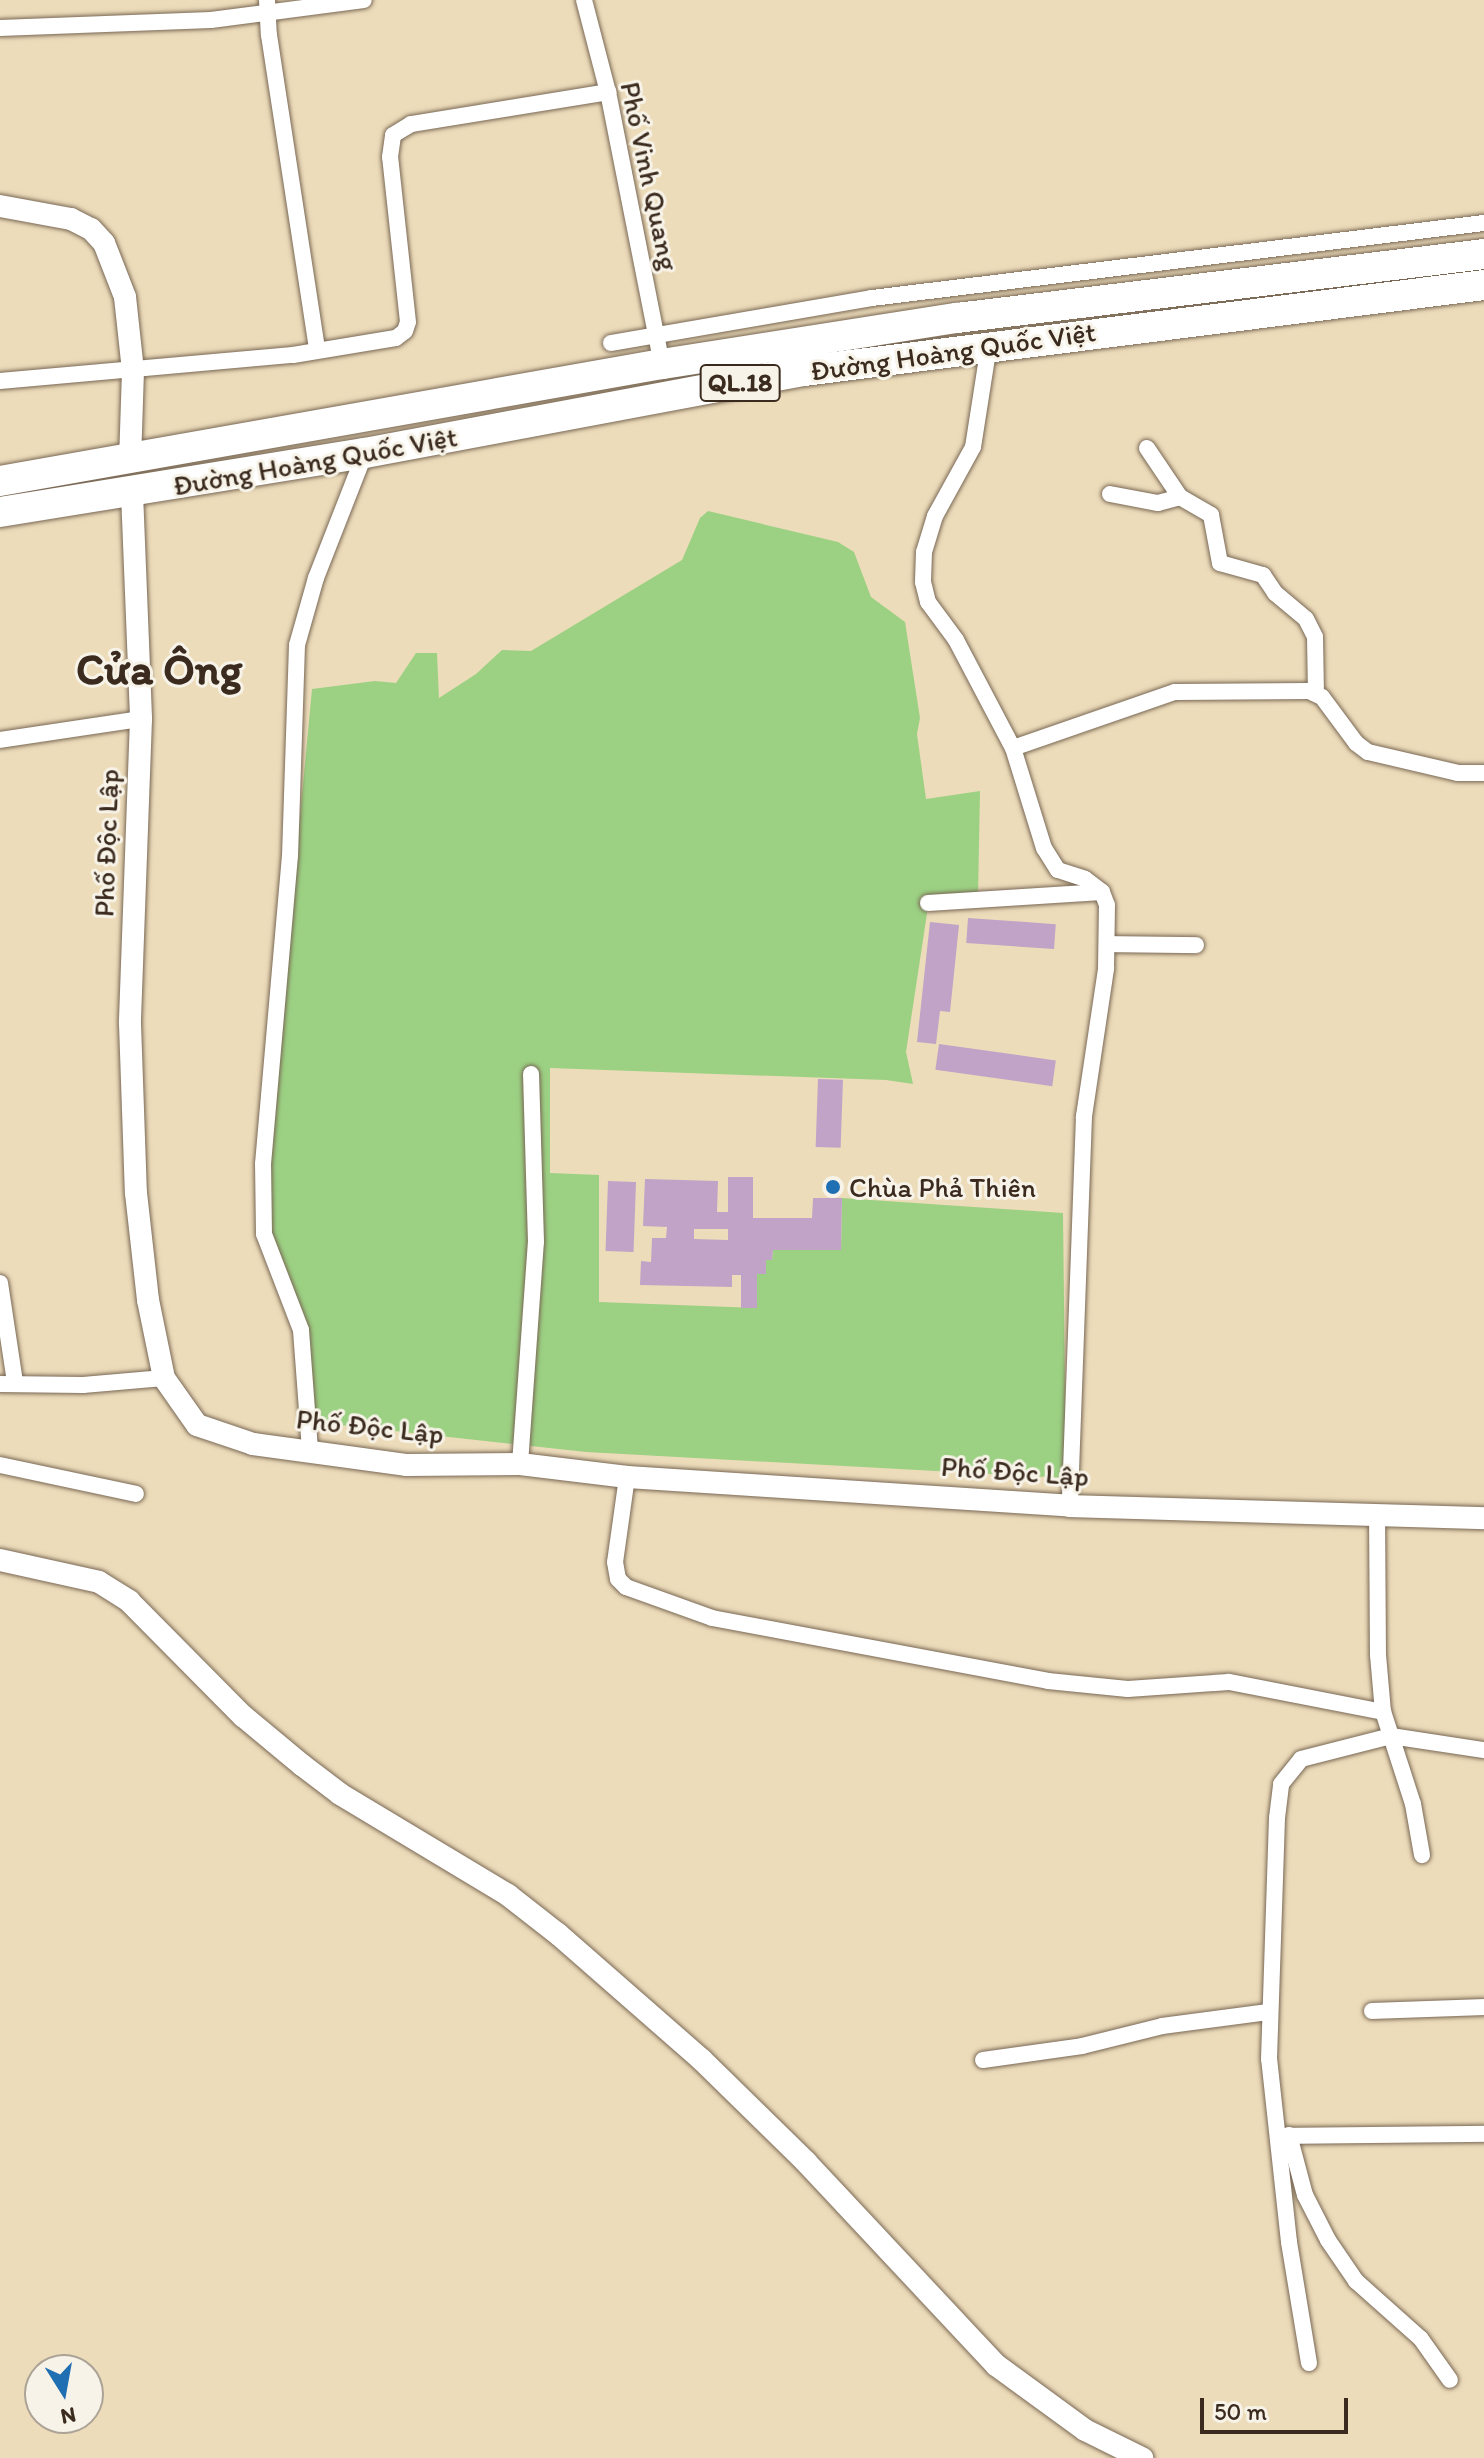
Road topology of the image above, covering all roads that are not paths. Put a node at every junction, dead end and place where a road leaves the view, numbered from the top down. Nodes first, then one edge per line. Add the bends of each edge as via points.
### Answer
1 (364, 0) edge
2 (584, 0) edge
3 (267, 8) edge
4 (0, 28) edge
5 (608, 92) junction
6 (0, 206) edge
7 (1484, 223) edge
8 (1484, 254) edge
9 (1484, 285) edge
10 (611, 343) dead end
11 (989, 345) junction
12 (317, 350) junction
13 (659, 350) junction
14 (133, 371) junction
15 (0, 381) edge
16 (1147, 448) dead end
17 (365, 453) junction
18 (130, 460) junction
19 (0, 481) edge
20 (132, 493) junction
21 (1110, 494) dead end
22 (1180, 497) junction
23 (0, 512) edge
24 (1316, 693) junction
25 (141, 719) junction
26 (0, 740) edge
27 (1013, 748) junction
28 (1484, 773) edge
29 (1102, 892) junction
30 (928, 903) dead end
31 (1108, 944) junction
32 (1196, 945) dead end
33 (531, 1074) dead end
34 (0, 1283) edge
35 (164, 1378) junction
36 (8, 1383) edge
37 (310, 1450) junction
38 (520, 1464) junction
39 (0, 1465) edge
40 (627, 1477) junction
41 (136, 1494) dead end
42 (1070, 1506) junction
43 (1377, 1515) junction
44 (1484, 1518) edge
45 (0, 1560) edge
46 (1382, 1704) junction
47 (1391, 1736) junction
48 (1484, 1750) edge
49 (1422, 1855) dead end
50 (1484, 2007) edge
51 (1372, 2011) dead end
52 (1268, 2012) junction
53 (983, 2060) dead end
54 (1484, 2134) edge
55 (1283, 2136) junction
56 (1309, 2363) dead end
57 (1450, 2380) dead end
58 (1142, 2458) edge

1 - 3 street
2 - 5 street, Phố Vinh Quang
3 - 4 street
3 - 12 street
5 - 12 street via 411,124 393,135 390,157 405,331 396,338
5 - 13 street, Phố Vinh Quang
6 - 14 street via 71,219 104,243 125,297
7 - 13 street via 872,298
8 - 13 highway, Đường Hoàng Quốc Việt / QL.18
9 - 11 highway, Đường Hoàng Quốc Việt / QL.18
10 - 13 street
11 - 17 highway, Đường Hoàng Quốc Việt / QL.18 via 804,371
11 - 27 street via 973,447 935,516 924,552 923,582 928,602 949,627
12 - 14 street
13 - 18 highway, Đường Hoàng Quốc Việt / QL.18
14 - 15 street
14 - 18 street
16 - 22 street
17 - 20 highway, Đường Hoàng Quốc Việt / QL.18
17 - 37 street via 316,578 297,645 290,856 263,1164 264,1234 301,1330
18 - 19 highway, Đường Hoàng Quốc Việt / QL.18
20 - 23 highway, Đường Hoàng Quốc Việt / QL.18
20 - 25 street, Phố Độc Lập
21 - 22 street via 1158,503
22 - 24 street via 1211,515 1220,563 1263,575 1306,619 1315,637
24 - 27 street via 1175,692
24 - 28 street via 1368,752 1458,773
25 - 26 street
25 - 35 street, Phố Độc Lập via 130,1024 136,1193 148,1300
27 - 29 street via 1044,848 1058,870 1085,879
29 - 30 street
29 - 31 street
31 - 32 street
31 - 42 street via 1084,1116
33 - 38 street via 536,1242
34 - 36 street
35 - 36 street via 83,1385
35 - 37 street, Phố Độc Lập via 197,1425 253,1444
37 - 38 street, Phố Độc Lập via 406,1465
38 - 40 street, Phố Độc Lập
39 - 41 street
40 - 42 street, Phố Độc Lập
40 - 46 street via 615,1562 618,1579 626,1587 712,1618 1048,1681 1128,1689 1229,1682
42 - 43 street, Phố Độc Lập
43 - 44 street, Phố Độc Lập
43 - 46 street
45 - 58 street via 99,1582 129,1601 243,1716 302,1765 340,1794 508,1895 558,1934 702,2060 806,2162 996,2365 1085,2430
46 - 47 street
47 - 48 street
47 - 49 street via 1413,1804
47 - 52 street via 1301,1759 1281,1784
50 - 51 street
52 - 53 street
52 - 55 street
54 - 55 street
55 - 56 street via 1289,2242
55 - 57 street via 1305,2195 1356,2281 1421,2339

